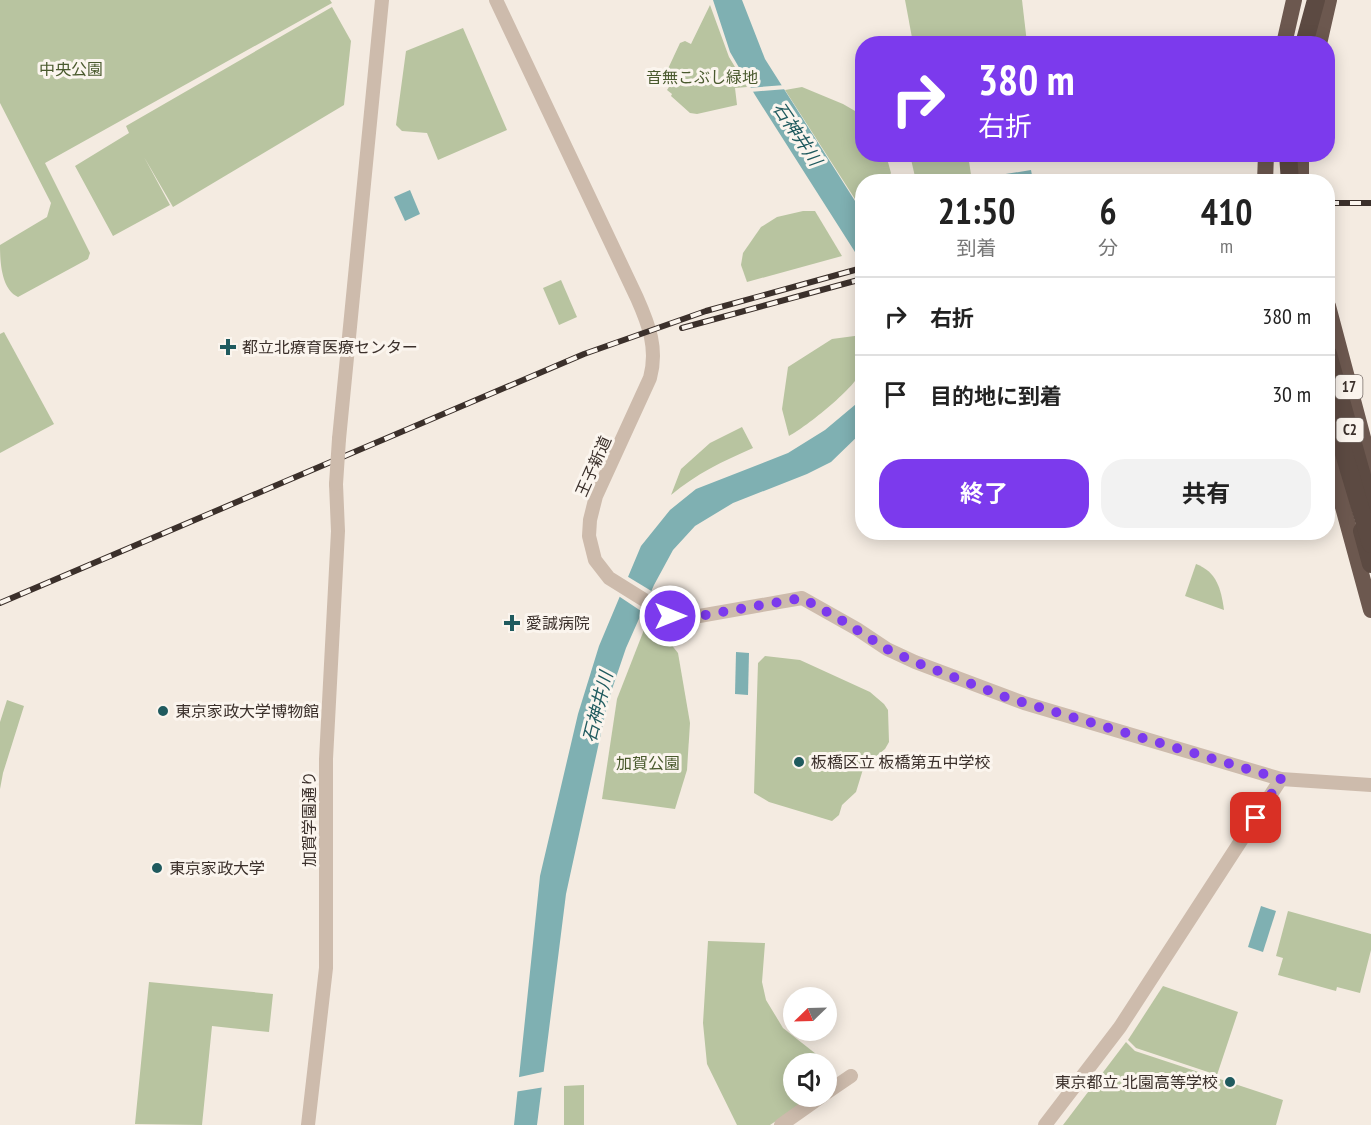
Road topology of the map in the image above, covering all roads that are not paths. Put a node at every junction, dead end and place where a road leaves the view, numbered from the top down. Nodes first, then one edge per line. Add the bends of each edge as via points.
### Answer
1 (382, 0) edge
2 (496, 0) edge
3 (1294, 0) edge
4 (1305, 0) edge
5 (1314, 0) edge
6 (1329, 0) edge
7 (1286, 36) edge
8 (1305, 36) edge
9 (1306, 36) edge
10 (1308, 36) edge
11 (1335, 332) edge
12 (1335, 372) edge
13 (1335, 384) edge
14 (1335, 423) edge
15 (1335, 442) edge
16 (1371, 468) edge
17 (1335, 478) edge
18 (1371, 500) edge
19 (1364, 510) edge
20 (1371, 544) edge
21 (1371, 564) edge
22 (1371, 610) edge
23 (1281, 779) junction
24 (1371, 785) edge
25 (851, 1076) dead end
26 (837, 1086) edge
27 (807, 1107) edge
28 (308, 1125) edge
29 (782, 1125) edge
30 (1045, 1125) edge

1 - 28 street, 加賀学園通り, bridge via 336,484 338,539 326,759 326,968
2 - 23 street, 王子新道 via 637,298 652,338 653,369 596,496 590,520 593,554 609,578 670,616 688,618 802,598 887,649 976,686
3 - 7 highway
4 - 8 highway
5 - 9 highway
6 - 10 highway
11 - 16 highway, 17
12 - 18 highway, C2
13 - 19 highway, C2
14 - 20 highway, bridge
15 - 19 highway
17 - 22 highway
19 - 21 highway
23 - 24 street
23 - 30 street via 1120,1028
25 - 26 street
27 - 29 street

